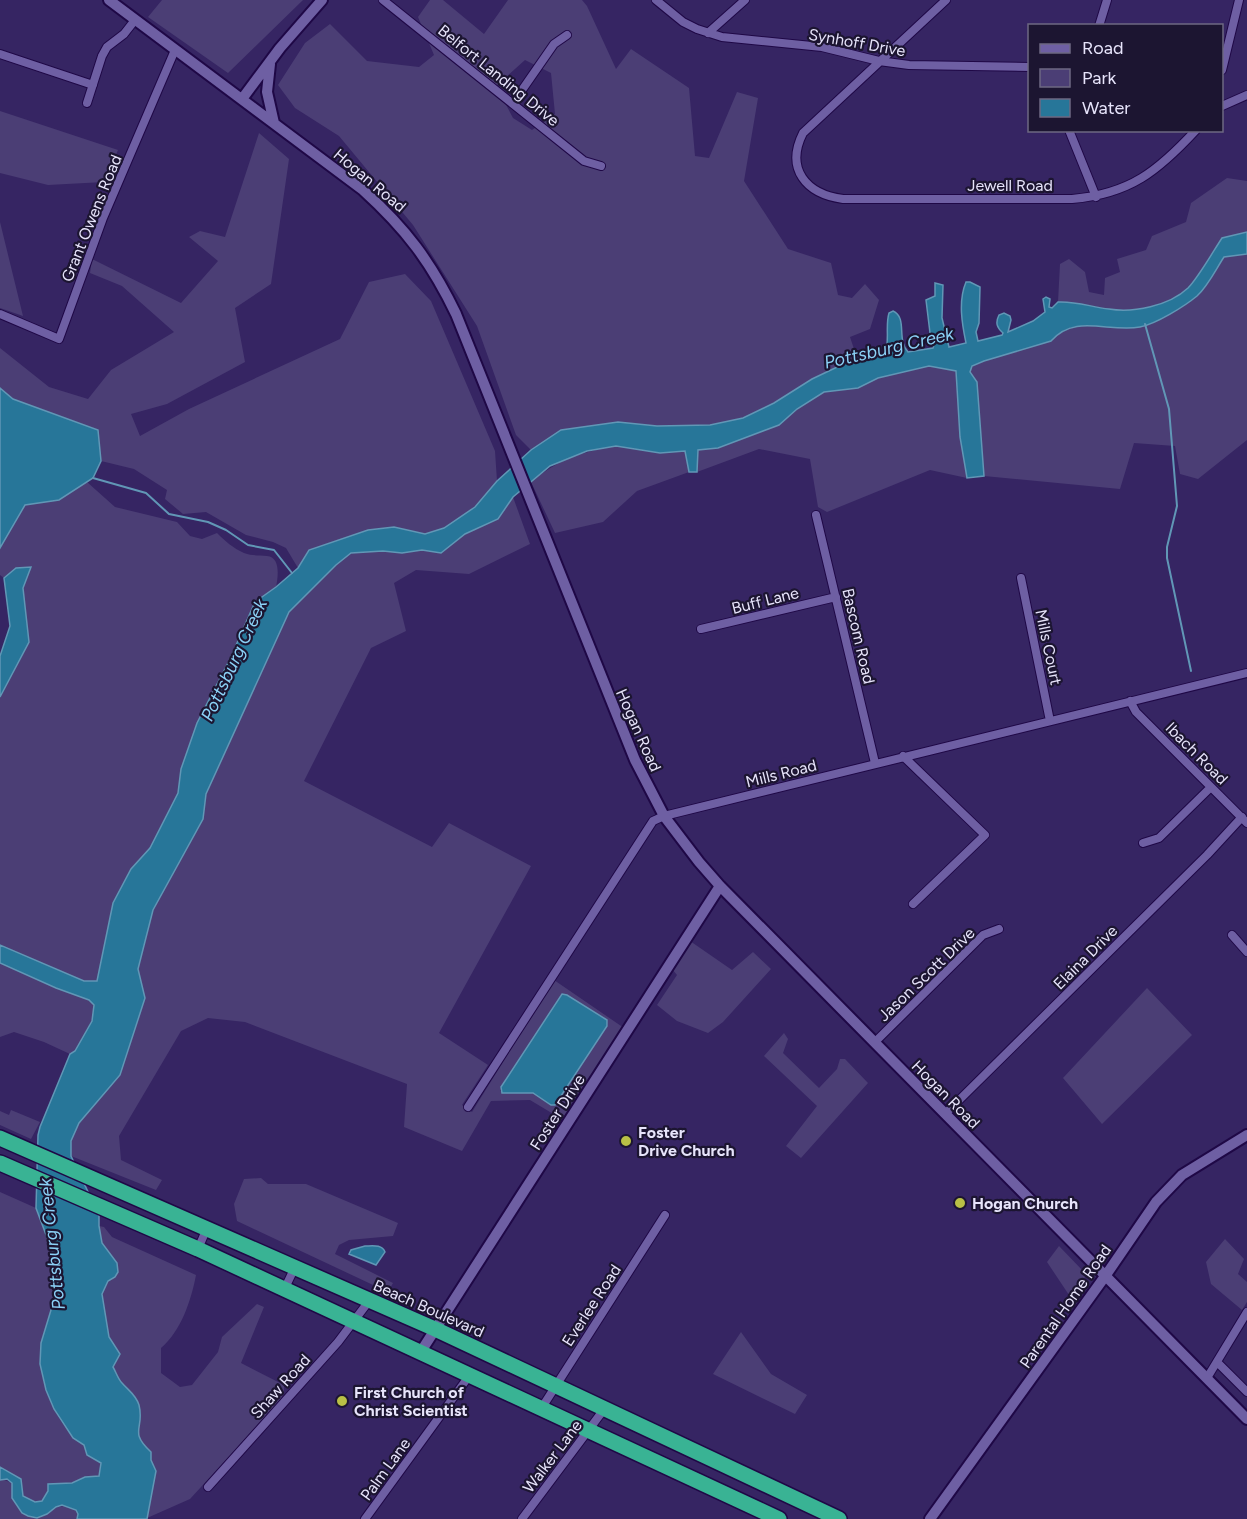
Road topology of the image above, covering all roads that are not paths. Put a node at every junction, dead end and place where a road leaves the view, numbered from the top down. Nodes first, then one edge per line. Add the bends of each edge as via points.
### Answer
1 (109, 0) edge
2 (322, 0) edge
3 (383, 0) edge
4 (656, 0) edge
5 (745, 0) edge
6 (946, 0) edge
7 (1107, 0) edge
8 (1239, 0) edge
9 (135, 20) junction
10 (1100, 24) edge
11 (708, 33) junction
12 (567, 35) dead end
13 (175, 50) junction
14 (0, 54) edge
15 (270, 61) junction
16 (879, 61) junction
17 (1223, 62) edge
18 (1028, 66) edge
19 (93, 85) junction
20 (1247, 95) edge
21 (242, 99) junction
22 (87, 103) dead end
23 (513, 103) junction
24 (1223, 105) edge
25 (274, 123) junction
26 (1070, 132) edge
27 (1194, 132) edge
28 (601, 166) dead end
29 (1096, 197) junction
30 (0, 314) edge
31 (816, 515) dead end
32 (1021, 578) dead end
33 (836, 597) junction
34 (701, 629) dead end
35 (1247, 673) edge
36 (1130, 701) junction
37 (1050, 721) junction
38 (903, 756) junction
39 (875, 763) junction
40 (1211, 787) junction
41 (664, 816) junction
42 (1244, 820) edge
43 (1143, 843) dead end
44 (720, 886) junction
45 (913, 904) dead end
46 (999, 929) dead end
47 (1232, 935) dead end
48 (1247, 952) edge
49 (875, 1042) junction
50 (468, 1107) dead end
51 (945, 1114) junction
52 (1247, 1135) edge
53 (0, 1138) edge
54 (0, 1163) edge
55 (665, 1215) dead end
56 (207, 1228) junction
57 (198, 1249) junction
58 (295, 1267) junction
59 (1106, 1275) junction
60 (284, 1290) junction
61 (369, 1301) junction
62 (1247, 1312) edge
63 (353, 1322) junction
64 (435, 1329) junction
65 (420, 1353) junction
66 (1217, 1362) junction
67 (469, 1376) junction
68 (1207, 1378) junction
69 (556, 1386) junction
70 (1247, 1392) edge
71 (604, 1408) junction
72 (541, 1409) junction
73 (1245, 1414) edge
74 (587, 1431) junction
75 (208, 1487) dead end
76 (364, 1519) edge
77 (522, 1519) edge
78 (779, 1519) edge
79 (839, 1519) edge
80 (930, 1519) edge

1 - 9 main road, Hogan Road
2 - 15 main road
3 - 23 street, Belfort Landing Drive
4 - 11 street, Synhoff Drive via 684,22
5 - 11 street
6 - 16 street
7 - 10 street
8 - 17 street
9 - 13 main road, Hogan Road
9 - 19 street via 107,48
11 - 16 street, Synhoff Drive via 745,41 836,50
12 - 23 street via 554,44
13 - 21 main road, Hogan Road
13 - 30 street, Grant Owens Road via 106,209 58,339
14 - 19 street
15 - 21 main road
15 - 25 main road via 267,92
16 - 18 street, Synhoff Drive
16 - 29 street, Jewell Road via 803,133 797,149 797,167 806,184 822,195 843,199
19 - 22 street
20 - 24 street
21 - 25 main road, Hogan Road
23 - 28 street, Belfort Landing Drive via 584,161
25 - 41 main road, Hogan Road via 392,217 438,279 512,451 627,743
26 - 29 street
27 - 29 street, Jewell Road via 1155,170
31 - 33 street, Bascom Road
32 - 37 street, Mills Court
33 - 34 street, Buff Lane
33 - 39 street, Bascom Road
35 - 36 street, Mills Road
36 - 37 street, Mills Road
36 - 40 street, Ibach Road
37 - 38 street, Mills Road
38 - 39 street, Mills Road
38 - 45 street via 985,835
39 - 41 street, Mills Road
40 - 42 street, Ibach Road
40 - 43 street via 1159,838
41 - 44 main road, Hogan Road
41 - 50 street, Mills Road via 653,821
42 - 51 street, Elaina Drive
44 - 49 main road, Hogan Road
44 - 64 main road, Foster Drive
46 - 49 street, Jason Scott Drive via 983,935
47 - 48 street
49 - 51 main road, Hogan Road
51 - 59 main road, Hogan Road
52 - 59 main road, Parental Home Road via 1194,1166 1171,1185
53 - 56 highway, Beach Boulevard
54 - 57 highway
55 - 69 street, Everlee Road
56 - 57 street
56 - 58 highway, Beach Boulevard
57 - 60 highway
58 - 60 street
58 - 61 highway, Beach Boulevard
59 - 68 main road, Hogan Road
59 - 80 main road, Parental Home Road
60 - 63 highway
61 - 63 street, Shaw Road
61 - 64 highway, Beach Boulevard
62 - 66 street
63 - 65 highway
63 - 75 street, Shaw Road
64 - 65 main road, Foster Drive
64 - 69 highway, Beach Boulevard
65 - 67 highway
66 - 68 street
66 - 70 street
67 - 72 highway
67 - 76 street, Palm Lane
68 - 73 main road, Hogan Road
69 - 71 highway, Beach Boulevard
69 - 72 street, Everlee Road
71 - 74 street, Walker Lane
71 - 79 highway, Beach Boulevard
72 - 74 highway
74 - 77 street, Walker Lane
74 - 78 highway

